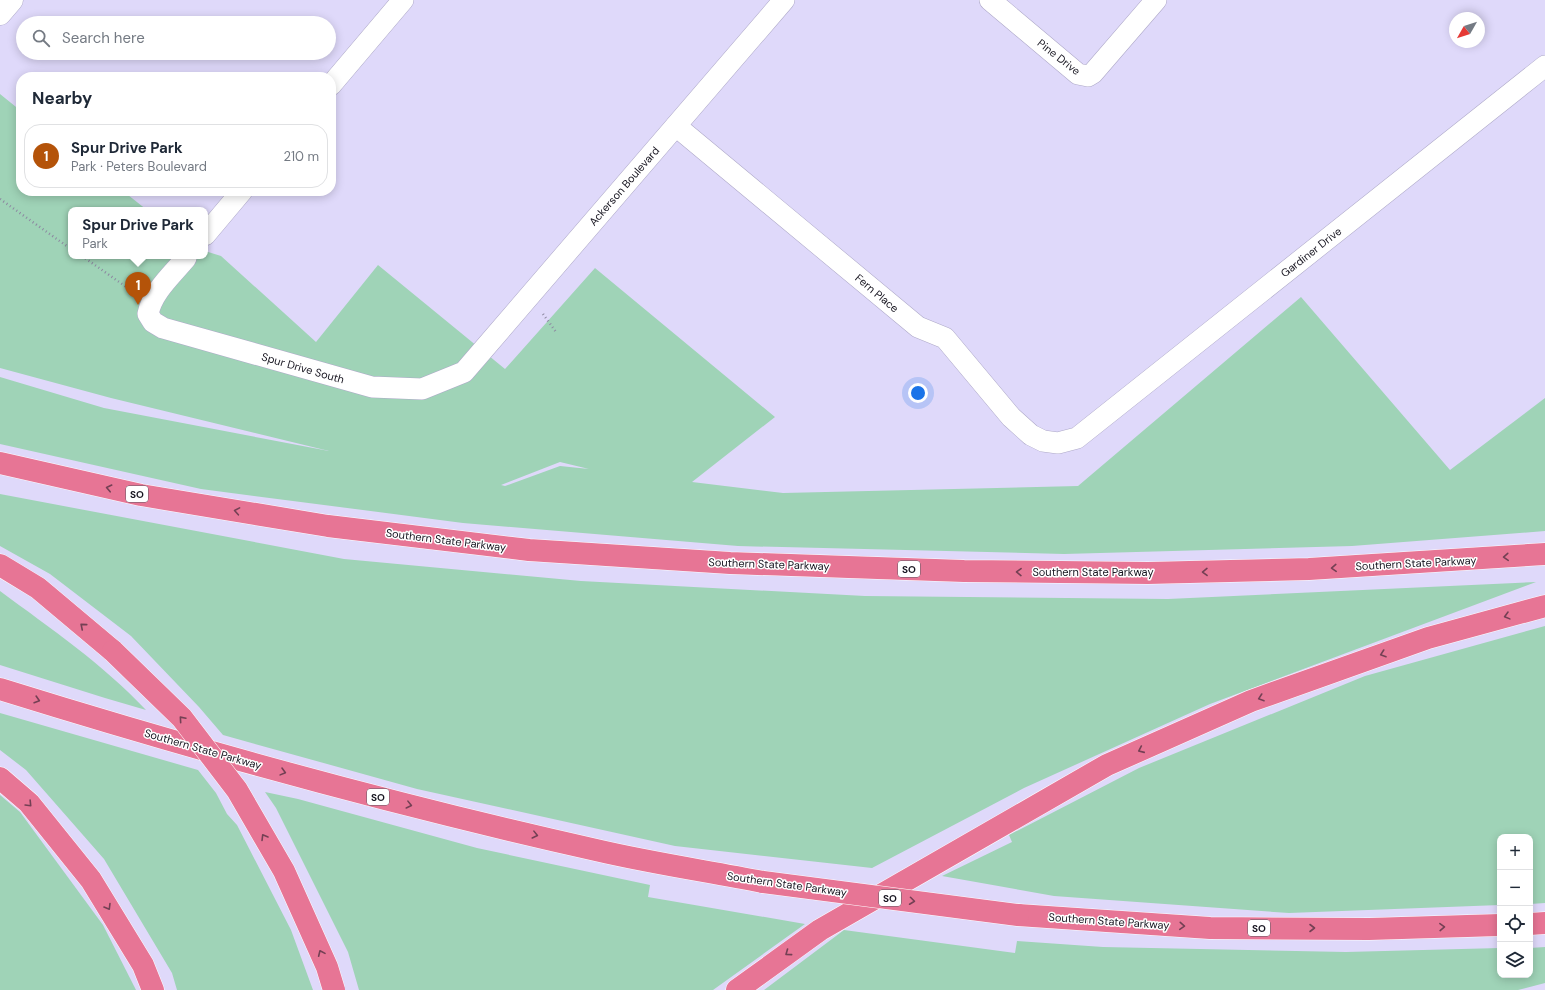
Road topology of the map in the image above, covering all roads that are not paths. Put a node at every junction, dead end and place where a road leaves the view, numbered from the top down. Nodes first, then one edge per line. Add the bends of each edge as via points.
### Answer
1 (12, 0) edge
2 (403, 0) edge
3 (784, 0) edge
4 (990, 0) edge
5 (1156, 0) edge
6 (0, 14) edge
7 (1545, 66) edge
8 (336, 79) edge
9 (676, 126) junction
10 (238, 196) edge
11 (208, 231) edge
12 (185, 259) edge
13 (464, 372) joint
14 (1077, 438) joint
15 (0, 463) edge
16 (1545, 554) edge
17 (0, 565) edge
18 (1545, 606) edge
19 (0, 689) edge
20 (0, 778) edge
21 (1545, 923) edge
22 (1533, 924) edge
23 (1497, 925) edge
24 (153, 990) edge
25 (334, 990) edge
26 (737, 990) edge

1 - 6 street
2 - 8 street
3 - 9 street, Ackerson Boulevard
4 - 5 street, Pine Drive via 1078,74 1088,76
7 - 14 street, Gardiner Drive
9 - 13 street, Ackerson Boulevard
9 - 14 street, Fern Place via 918,327 944,338 1011,417 1030,435 1043,441 1058,443
10 - 11 street
12 - 13 street, Spur Drive South via 154,296 148,309 153,322 163,328 372,388 422,389
16 -> 15 highway, Southern State Parkway / SO via 1310,569 1148,573 964,571 730,563 529,550 328,526 141,495
25 -> 17 highway, bridge via 327,967 284,871 237,790 182,718 113,651 38,588
18 -> 26 highway via 1428,638 1251,701 1107,765 820,930
19 -> 23 highway, Southern State Parkway / SO, bridge via 244,761 423,808 597,850 763,882 1018,915 1210,928 1369,929
20 -> 24 highway via 29,803 91,880 143,965
21 - 22 highway

